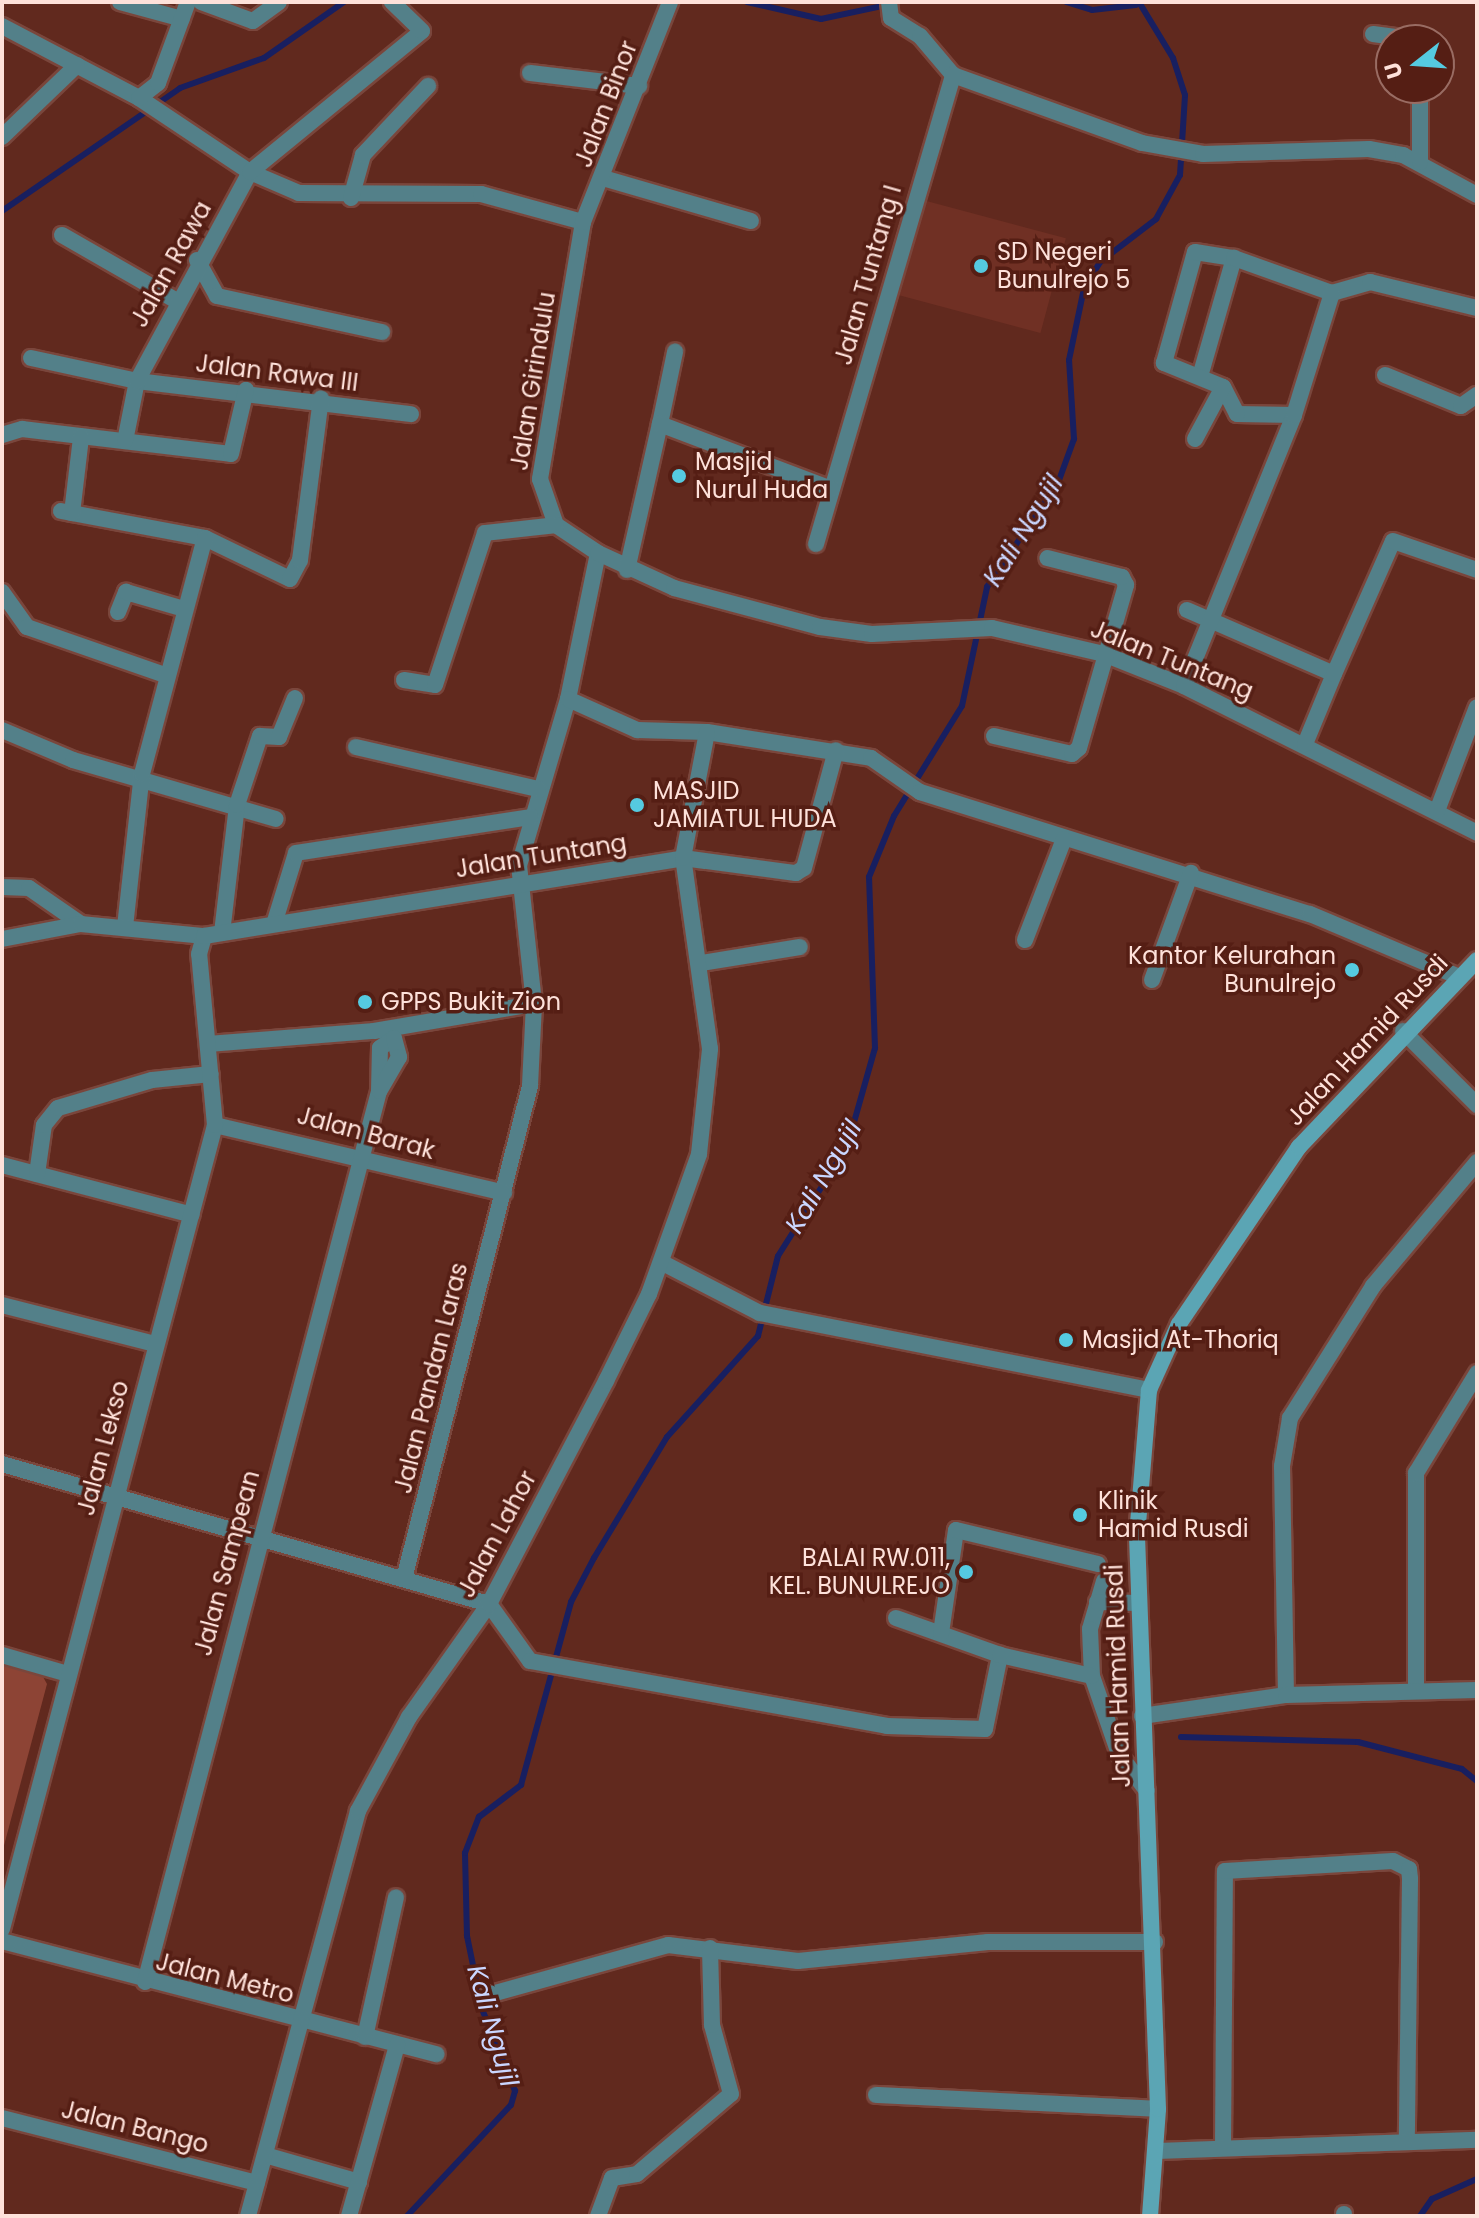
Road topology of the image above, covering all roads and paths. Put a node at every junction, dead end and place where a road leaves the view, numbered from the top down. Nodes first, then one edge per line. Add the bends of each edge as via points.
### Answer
1 (120, 2) edge
2 (188, 2) edge
3 (201, 2) edge
4 (279, 2) edge
5 (392, 2) edge
6 (670, 2) edge
7 (890, 10) edge
8 (172, 13) edge
9 (2, 26) edge
10 (77, 65) junction
11 (530, 73) dead end
12 (953, 75) junction
13 (428, 86) dead end
14 (639, 86) junction
15 (143, 100) junction
16 (1420, 104) edge
17 (2, 137) edge
18 (1420, 162) junction
19 (250, 172) junction
20 (603, 178) junction
21 (1477, 195) edge
22 (351, 198) junction
23 (751, 221) dead end
24 (583, 222) junction
25 (62, 235) dead end
26 (1234, 258) junction
27 (197, 260) junction
28 (1332, 293) junction
29 (175, 300) junction
30 (1477, 308) edge
31 (382, 332) dead end
32 (675, 352) dead end
33 (31, 358) dead end
34 (1201, 373) junction
35 (1385, 375) dead end
36 (137, 381) junction
37 (1223, 387) junction
38 (246, 390) junction
39 (1477, 395) edge
40 (321, 398) junction
41 (411, 414) dead end
42 (1294, 415) junction
43 (660, 424) junction
44 (2, 435) edge
45 (81, 437) junction
46 (1195, 439) dead end
47 (125, 441) junction
48 (831, 489) junction
49 (556, 525) junction
50 (205, 538) junction
51 (816, 544) dead end
52 (598, 553) junction
53 (1047, 558) dead end
54 (627, 570) junction
55 (1477, 570) edge
56 (2, 592) edge
57 (184, 609) junction
58 (1187, 610) dead end
59 (118, 612) dead end
60 (1213, 616) junction
61 (1104, 654) junction
62 (1334, 674) junction
63 (165, 675) junction
64 (404, 680) dead end
65 (1184, 686) junction
66 (295, 698) dead end
67 (568, 699) junction
68 (1477, 707) edge
69 (2, 730) edge
70 (707, 732) junction
71 (994, 736) dead end
72 (1305, 744) junction
73 (356, 747) dead end
74 (836, 750) junction
75 (142, 774) junction
76 (538, 789) junction
77 (237, 805) junction
78 (1437, 811) junction
79 (530, 817) junction
80 (276, 819) dead end
81 (1477, 833) edge
82 (1064, 839) junction
83 (683, 858) junction
84 (1191, 873) junction
85 (519, 882) junction
86 (2, 887) edge
87 (81, 924) junction
88 (274, 924) junction
89 (125, 927) junction
90 (222, 933) junction
91 (204, 936) junction
92 (2, 939) edge
93 (1025, 940) dead end
94 (800, 947) dead end
95 (1477, 960) edge
96 (701, 963) junction
97 (1459, 977) junction
98 (1152, 980) dead end
99 (534, 1004) junction
100 (1403, 1031) junction
101 (394, 1033) junction
102 (208, 1044) junction
103 (211, 1074) junction
104 (1477, 1105) edge
105 (215, 1125) junction
106 (360, 1157) junction
107 (1477, 1162) edge
108 (2, 1165) edge
109 (37, 1174) junction
110 (504, 1193) junction
111 (192, 1215) junction
112 (661, 1262) junction
113 (2, 1305) edge
114 (155, 1344) junction
115 (1477, 1373) edge
116 (1149, 1390) junction
117 (2, 1464) edge
118 (115, 1494) junction
119 (259, 1535) junction
120 (405, 1575) junction
121 (1097, 1602) junction
122 (1138, 1603) junction
123 (489, 1604) junction
124 (896, 1618) dead end
125 (941, 1633) junction
126 (2, 1655) edge
127 (1000, 1655) junction
128 (68, 1674) junction
129 (1092, 1676) junction
130 (1477, 1690) edge
131 (1416, 1691) junction
132 (1286, 1695) junction
133 (1142, 1716) junction
134 (1147, 1791) junction
135 (396, 1897) dead end
136 (2, 1929) edge
137 (2, 1941) edge
138 (1155, 1942) junction
139 (710, 1948) junction
140 (145, 1982) junction
141 (488, 1995) dead end
142 (300, 2022) junction
143 (365, 2037) junction
144 (397, 2045) junction
145 (437, 2054) dead end
146 (876, 2095) dead end
147 (1158, 2109) junction
148 (2, 2118) edge
149 (1477, 2140) edge
150 (1407, 2141) junction
151 (1223, 2146) junction
152 (1158, 2151) junction
153 (265, 2155) junction
154 (359, 2182) junction
155 (257, 2183) junction
156 (248, 2216) edge
157 (349, 2216) edge
158 (598, 2216) edge
159 (1150, 2216) edge

1 - 8 street
2 - 8 street
3 - 4 street via 253,21
5 - 19 street, Jalan Rawa via 422,31
6 - 14 street, Jalan Binor
7 - 12 street
8 - 15 street via 158,83
9 - 10 street
10 - 15 street
10 - 17 street
11 - 14 street
12 - 18 street via 1142,143 1203,154 1369,149
12 - 48 street, Jalan Tuntang I
13 - 22 street via 363,155
14 - 20 street, Jalan Binor
15 - 19 street
16 - 18 street
18 - 21 street
19 - 22 street via 299,193
19 - 27 street, Jalan Rawa
20 - 23 street
20 - 24 street, Jalan Binor
22 - 24 street via 481,194 556,208
24 - 49 street, Jalan Girindulu via 540,479
25 - 29 street
26 - 28 street
26 - 34 street
26 - 34 street via 1193,254 1164,360
27 - 29 street, Jalan Rawa
27 - 31 street via 217,296
28 - 30 street via 1370,282
28 - 42 street
29 - 36 street, Jalan Rawa
32 - 43 street
33 - 36 street, Jalan Rawa III
34 - 37 street
35 - 39 street via 1461,406
36 - 38 street, Jalan Rawa III
36 - 47 street, Jalan Rawa
37 - 42 street via 1237,414
37 - 46 street
38 - 40 street, Jalan Rawa III
38 - 47 street via 231,454
40 - 41 street, Jalan Rawa III
40 - 50 street via 294,577 270,574
42 - 60 street
43 - 48 street
43 - 54 street
44 - 45 street via 13,429
45 - 47 street
45 - 50 street via 66,512
48 - 51 street, Jalan Tuntang I
49 - 52 street
49 - 64 street via 485,533 435,685
50 - 57 street
52 - 54 street, Jalan Tuntang
52 - 67 street
53 - 61 street via 1124,579
54 - 61 street, Jalan Tuntang via 847,632 992,628
55 - 62 street via 1393,541
56 - 63 street via 27,627
57 - 59 street via 127,592
57 - 63 street
58 - 60 street
60 - 62 street
60 - 65 street
61 - 65 street, Jalan Tuntang
61 - 71 street via 1077,752
62 - 72 street
63 - 75 street
65 - 72 street, Jalan Tuntang
66 - 77 street via 279,737 260,736
67 - 70 street via 627,727
67 - 76 street
68 - 78 street
69 - 75 street via 73,760
70 - 74 street
70 - 83 street
72 - 78 street, Jalan Tuntang
73 - 76 street
74 - 82 street via 876,760 890,777 920,792
74 - 83 street, Jalan Tuntang via 801,871
75 - 77 street
75 - 89 street
76 - 79 street
77 - 80 street
77 - 90 street
78 - 81 street, Jalan Tuntang
79 - 85 street
79 - 88 street via 296,853
82 - 84 street
82 - 93 street
83 - 85 street, Jalan Tuntang
83 - 96 street, Jalan Lahor
84 - 97 street
84 - 98 street
85 - 88 street, Jalan Tuntang
85 - 99 street
86 - 87 street via 29,888
87 - 89 street, Jalan Tuntang
87 - 92 street, Jalan Tuntang
88 - 90 street, Jalan Tuntang
89 - 91 street, Jalan Tuntang
90 - 91 street, Jalan Tuntang
91 - 102 street, Jalan Lekso via 201,976
94 - 96 street
95 - 97 street, Jalan Hamid Rusdi
96 - 112 street, Jalan Lahor via 710,1049 706,1116
97 - 100 street, Jalan Hamid Rusdi
99 - 101 street
99 - 110 street via 530,1086
100 - 104 street
100 - 116 street, Jalan Hamid Rusdi via 1299,1147 1179,1324
101 - 102 street
101 - 106 street, Jalan Sampean via 399,1057 379,1091
102 - 103 street, Jalan Lekso
103 - 105 street, Jalan Lekso
103 - 109 street via 152,1080 58,1108 44,1125
105 - 106 street, Jalan Barak
105 - 111 street, Jalan Lekso
106 - 110 street, Jalan Barak
106 - 119 street, Jalan Sampean
107 - 132 street via 1373,1286 1290,1418 1282,1466
108 - 109 street
109 - 111 street
110 - 120 street, Jalan Pandan Laras
111 - 114 street, Jalan Lekso
112 - 116 street via 760,1313
112 - 123 street, Jalan Lahor
113 - 114 street
114 - 118 street, Jalan Lekso
115 - 131 street via 1416,1473
116 - 122 street, Jalan Hamid Rusdi
117 - 118 street
118 - 119 street
118 - 128 street, Jalan Lekso
119 - 120 street
119 - 140 street, Jalan Sampean
120 - 123 street
121 - 122 street
121 - 125 street via 1101,1572 956,1530
121 - 129 street
122 - 133 street, Jalan Hamid Rusdi
123 - 127 street via 530,1661 784,1713 985,1729
123 - 142 street, Jalan Lahor via 409,1717 358,1811
124 - 125 street
125 - 127 street
126 - 128 street
127 - 129 street
128 - 136 street, Jalan Lekso
129 - 134 street via 1119,1754
130 - 131 street
131 - 132 street
132 - 133 street
133 - 134 street, Jalan Hamid Rusdi
134 - 138 street, Jalan Hamid Rusdi
135 - 143 street
137 - 140 street, Jalan Metro
138 - 139 street via 988,1942 798,1961
138 - 147 street, Jalan Hamid Rusdi
139 - 141 street via 668,1945
139 - 158 street via 712,2025 731,2094 637,2174 612,2178
140 - 142 street, Jalan Metro
142 - 143 street, Jalan Metro
142 - 153 street, Jalan Lahor
143 - 144 street, Jalan Metro
144 - 145 street, Jalan Metro
144 - 154 street
146 - 147 street
147 - 152 street, Jalan Hamid Rusdi
148 - 155 street, Jalan Bango
149 - 150 street
150 - 151 street
150 - 151 street via 1410,1879 1409,1869 1393,1861 1225,1871
151 - 152 street
152 - 159 street, Jalan Hamid Rusdi
153 - 154 street
153 - 155 street, Jalan Lahor
154 - 157 street
155 - 156 street, Jalan Lahor

